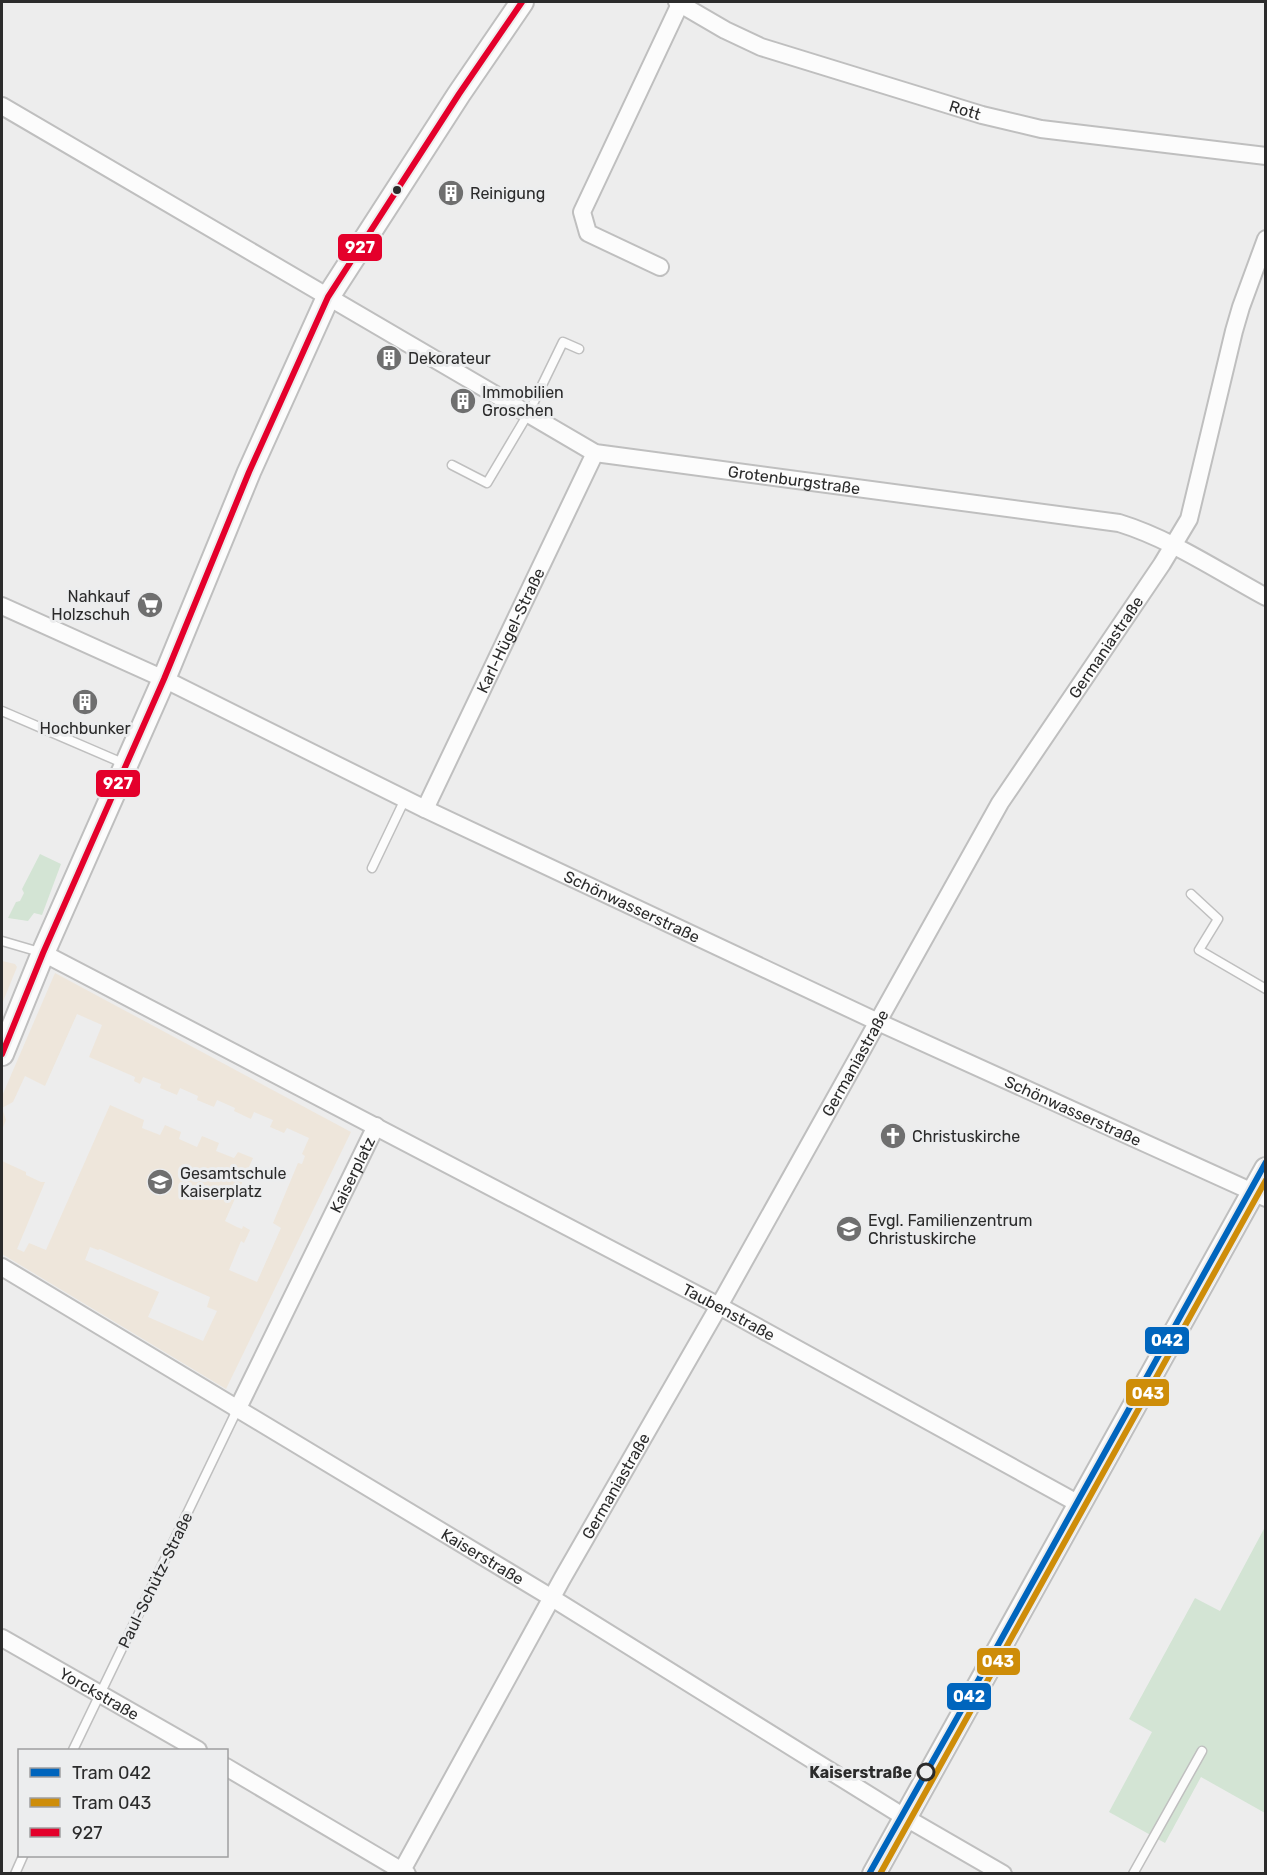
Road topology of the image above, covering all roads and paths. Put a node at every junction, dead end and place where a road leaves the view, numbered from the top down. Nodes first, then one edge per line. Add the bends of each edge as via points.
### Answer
1 (522, 2) edge
2 (679, 3) edge
3 (2, 106) edge
4 (1266, 156) edge
5 (1266, 239) edge
6 (660, 267) dead end
7 (328, 297) junction
8 (579, 349) dead end
9 (528, 414) junction
10 (596, 453) junction
11 (452, 465) dead end
12 (1173, 546) junction
13 (1266, 597) edge
14 (2, 606) edge
15 (164, 679) junction
16 (2, 711) edge
17 (127, 765) junction
18 (405, 799) junction
19 (425, 809) junction
20 (372, 868) dead end
21 (1191, 894) dead end
22 (2, 941) edge
23 (43, 953) junction
24 (1266, 989) edge
25 (878, 1022) junction
26 (2, 1054) edge
27 (376, 1126) junction
28 (1266, 1169) edge
29 (1259, 1195) edge
30 (2, 1267) edge
31 (719, 1306) junction
32 (237, 1410) junction
33 (1079, 1504) junction
34 (552, 1598) junction
35 (2, 1638) edge
36 (100, 1694) junction
37 (73, 1749) edge
38 (196, 1749) edge
39 (1202, 1751) dead end
40 (228, 1768) edge
41 (906, 1817) junction
42 (23, 1857) edge
43 (403, 1872) edge
44 (15, 1874) edge
45 (874, 1874) edge
46 (1003, 1874) edge
47 (1133, 1874) edge

1 - 7 street
2 - 4 street, Rott via 724,30 761,46 1011,122 1063,133
2 - 6 street, Rott via 582,212 588,233
3 - 7 street, Grotenburgstraße
5 - 12 street, Germaniastraße via 1234,332 1191,512
7 - 9 street, Grotenburgstraße
7 - 15 street via 249,472
8 - 9 lane via 563,342
9 - 10 street, Grotenburgstraße
9 - 11 lane via 487,483
10 - 12 street, Grotenburgstraße via 1119,523
10 - 19 street, Karl-Hügel-Straße
12 - 13 street, Grotenburgstraße
12 - 25 street, Germaniastraße via 1000,803
14 - 15 street, Schönwasserstraße
15 - 17 street
15 - 18 street, Schönwasserstraße
16 - 17 lane
17 - 23 street
18 - 19 street, Schönwasserstraße
18 - 20 lane
19 - 25 street, Schönwasserstraße
21 - 24 lane via 1218,919 1199,950
22 - 23 lane
23 - 26 street
23 - 27 street, Kaiserplatz
25 - 29 street, Schönwasserstraße
25 - 31 street, Germaniastraße
27 - 31 street, Taubenstraße
27 - 32 street, Kaiserplatz
28 - 29 street
29 - 33 street
30 - 32 street
31 - 33 street, Taubenstraße
31 - 34 street, Germaniastraße
32 - 34 street, Kaiserstraße
32 - 36 lane, Paul-Schütz-Straße
33 - 41 street
34 - 41 street, Kaiserstraße
34 - 43 street, Germaniastraße
35 - 36 street, Yorckstraße
36 - 37 lane, Paul-Schütz-Straße
36 - 38 street, Yorckstraße
39 - 47 lane
40 - 43 street
41 - 45 street
41 - 46 street, Kaiserstraße
42 - 44 lane

